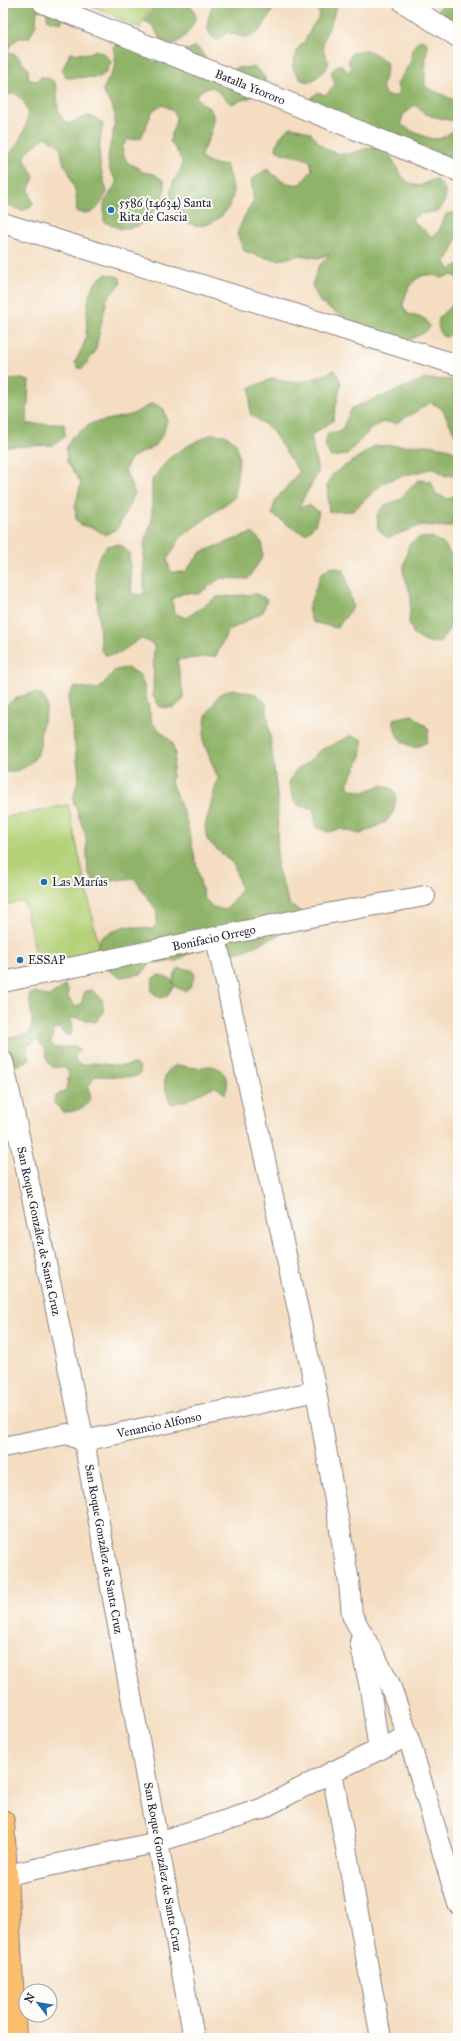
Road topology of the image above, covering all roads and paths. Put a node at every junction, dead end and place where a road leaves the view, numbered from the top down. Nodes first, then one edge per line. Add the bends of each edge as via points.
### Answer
1 (43, 3) edge
2 (404, 3) edge
3 (458, 37) edge
4 (458, 171) edge
5 (3, 223) edge
6 (458, 365) edge
7 (425, 896) dead end
8 (216, 938) junction
9 (3, 982) edge
10 (3, 1061) edge
11 (316, 1391) junction
12 (84, 1441) junction
13 (3, 1447) edge
14 (354, 1619) junction
15 (408, 1736) junction
16 (379, 1750) junction
17 (332, 1772) junction
18 (3, 1821) edge
19 (158, 1842) junction
20 (5, 1876) edge
21 (458, 1904) edge
22 (15, 2038) edge
23 (194, 2038) edge
24 (381, 2038) edge

1 - 4 street, Batalla Ytororo
2 - 3 street
5 - 6 street
7 - 8 street, Bonifacio Orrego via 315,916
8 - 9 street, Bonifacio Orrego
8 - 11 street
10 - 12 street, San Roque González de Santa Cruz
11 - 12 street, Venancio Alfonso
11 - 14 street
12 - 13 street via 68,1434
12 - 19 street, San Roque González de Santa Cruz
14 - 15 street via 389,1682
14 - 16 street via 370,1688
15 - 16 street
15 - 21 street
16 - 17 street
17 - 19 street via 261,1809
17 - 24 street
18 - 20 main road
19 - 20 street
19 - 23 street, San Roque González de Santa Cruz
20 - 22 main road

